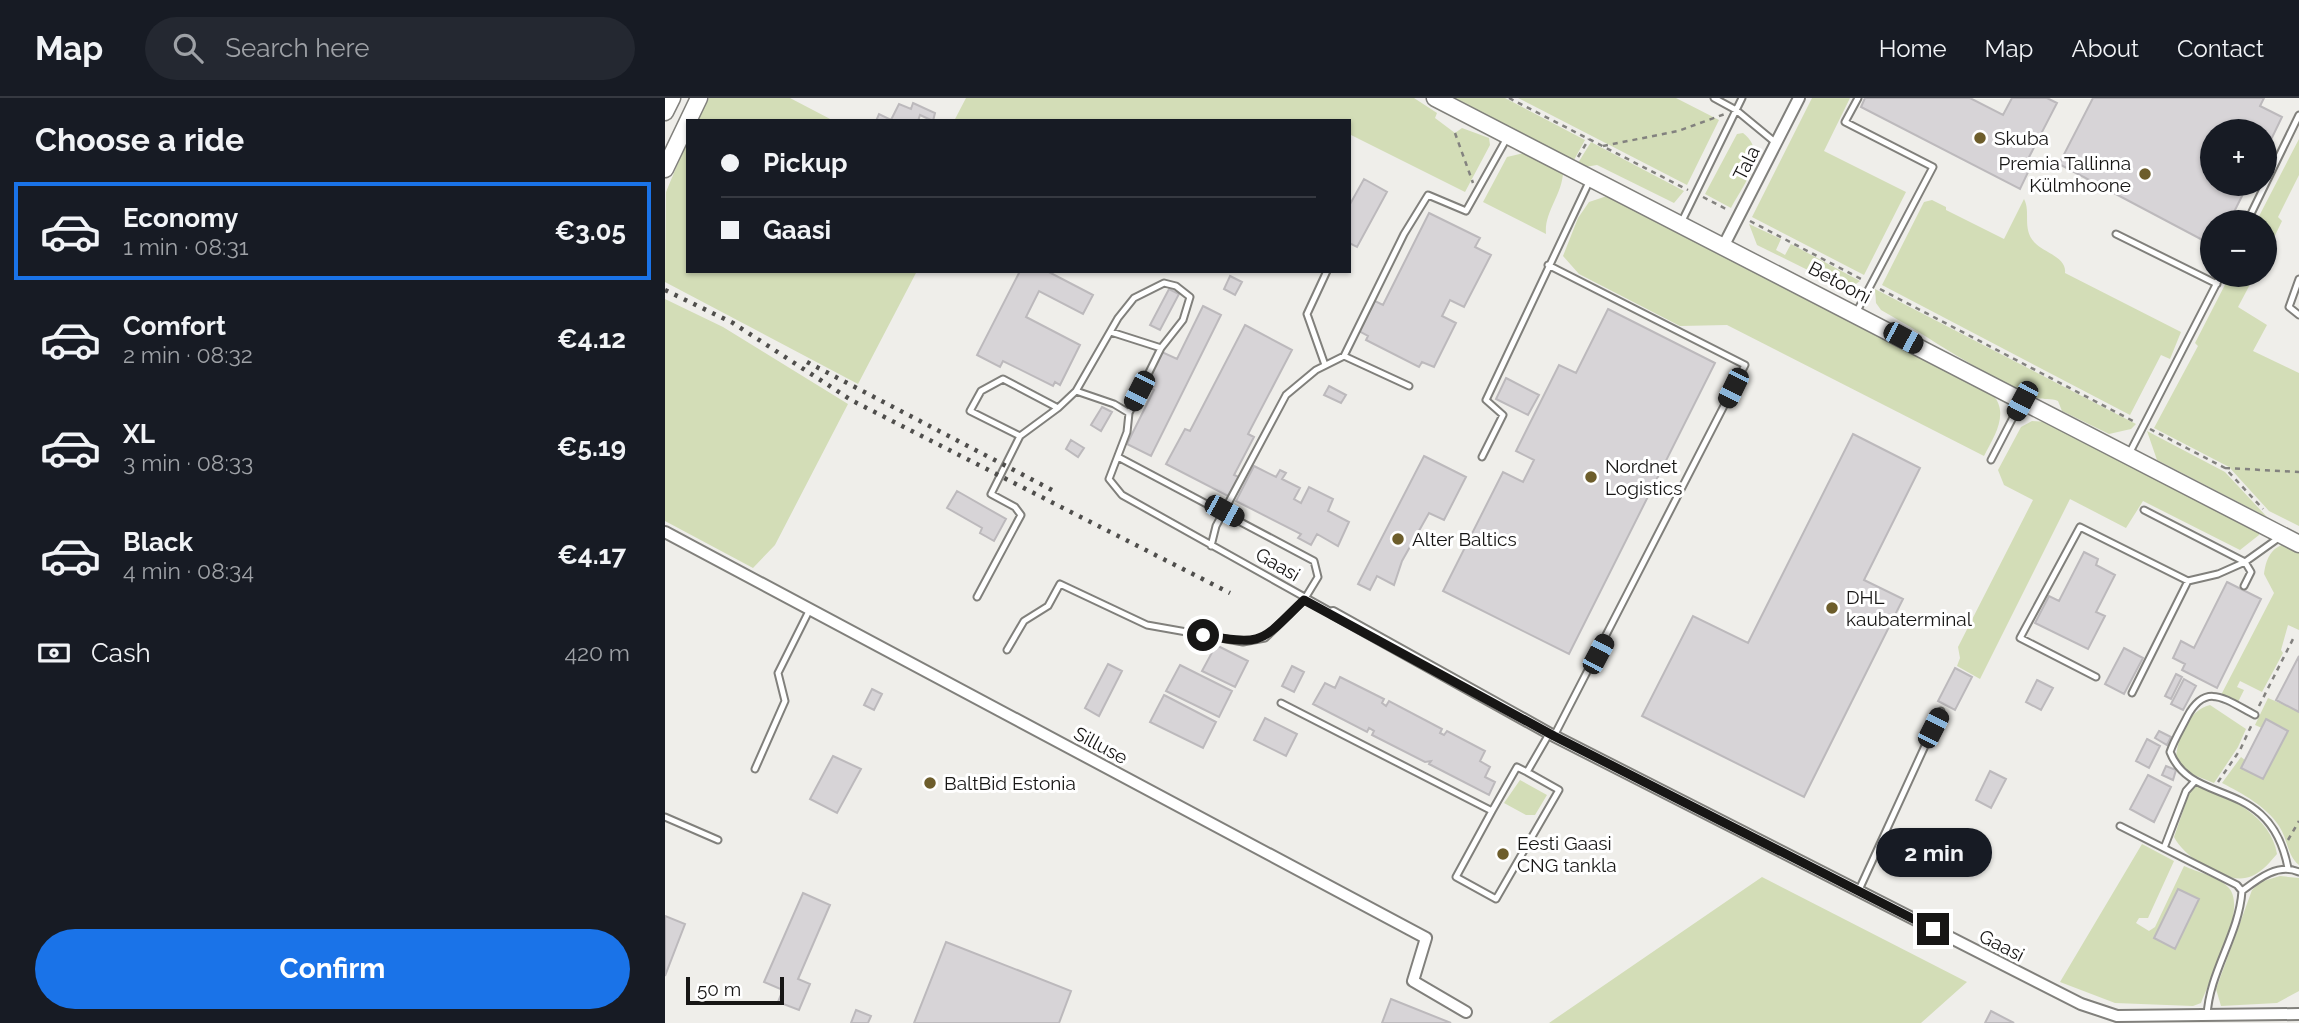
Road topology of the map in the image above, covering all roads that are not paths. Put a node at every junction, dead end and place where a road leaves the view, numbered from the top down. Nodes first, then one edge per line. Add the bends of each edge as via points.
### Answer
1 (672, 98) edge
2 (699, 98) edge
3 (1435, 98) edge
4 (1714, 98) edge
5 (1741, 98) edge
6 (1799, 98) edge
7 (1858, 98) edge
8 (1736, 110) junction
9 (665, 112) edge
10 (2299, 115) edge
11 (689, 119) edge
12 (686, 125) edge
13 (1509, 135) junction
14 (1776, 143) junction
15 (665, 169) edge
16 (1591, 177) junction
17 (2253, 210) edge
18 (1681, 224) junction
19 (2116, 234) dead end
20 (1724, 245) junction
21 (1548, 265) junction
22 (1326, 273) edge
23 (2200, 276) edge
24 (2299, 279) edge
25 (2215, 287) edge
26 (1855, 314) junction
27 (2299, 316) edge
28 (1111, 332) junction
29 (1161, 348) junction
30 (1344, 356) junction
31 (1325, 365) junction
32 (1409, 386) dead end
33 (1076, 391) junction
34 (2022, 401) junction
35 (1058, 408) junction
36 (1129, 413) junction
37 (1020, 436) junction
38 (2129, 454) junction
39 (1118, 457) junction
40 (1482, 457) dead end
41 (1991, 460) dead end
42 (2144, 510) dead end
43 (1224, 511) junction
44 (665, 532) edge
45 (2282, 535) junction
46 (2299, 544) edge
47 (1211, 545) junction
48 (2245, 562) junction
49 (2188, 581) junction
50 (2244, 586) dead end
51 (977, 597) dead end
52 (1304, 600) junction
53 (810, 609) junction
54 (1333, 613) joint
55 (1007, 650) dead end
56 (2096, 677) dead end
57 (2132, 693) dead end
58 (1281, 703) dead end
59 (1941, 711) dead end
60 (2255, 715) dead end
61 (1552, 735) junction
62 (755, 769) dead end
63 (1527, 772) junction
64 (2195, 780) junction
65 (1492, 811) junction
66 (665, 817) edge
67 (2120, 826) dead end
68 (718, 840) dead end
69 (2164, 848) junction
70 (2288, 868) junction
71 (2299, 872) edge
72 (2242, 891) junction
73 (1858, 892) junction
74 (1466, 1012) dead end
75 (2299, 1014) edge
76 (2207, 1016) junction
77 (2152, 1020) edge

1 - 9 street
2 - 11 street
3 - 13 street, Betooni
4 - 8 lane
5 - 8 lane
6 - 14 street, Tala
7 - 26 lane via 1845,122 1933,167
8 - 14 lane
8 - 18 lane
10 - 17 lane
12 - 15 street
13 - 16 street, Betooni
13 - 30 lane via 1466,211 1428,195
14 - 20 street, Tala
16 - 18 street, Betooni
16 - 21 lane
18 - 20 street, Betooni
19 - 23 lane
20 - 26 street, Betooni
21 - 40 lane via 1486,400 1503,415
21 - 61 lane via 1745,365
22 - 31 lane via 1307,314
24 - 27 lane via 2289,307
25 - 38 lane
26 - 34 street, Betooni
28 - 29 lane
28 - 29 lane via 1134,299 1164,283 1176,286 1190,298 1183,320
28 - 33 lane
29 - 36 lane
30 - 31 lane
30 - 32 lane
31 - 43 lane via 1286,394
33 - 35 lane
33 - 36 lane
34 - 38 street, Betooni
34 - 41 lane
35 - 37 lane
35 - 37 lane via 1003,379 981,391 970,411
36 - 39 lane
37 - 51 lane via 991,494 1021,515
38 - 45 street, Betooni
39 - 43 lane
39 - 47 lane, Gaasi via 1109,479 1122,495
42 - 48 lane
43 - 47 lane
43 - 52 lane via 1314,561 1318,577
44 - 53 street, Silluse
45 - 46 street, Betooni
45 - 48 lane
47 - 52 lane, Gaasi
48 - 49 lane
48 - 50 lane via 2251,572
49 - 56 lane via 2080,527 2020,638
49 - 57 lane
52 - 54 lane, Gaasi
52 - 55 lane via 1265,638 1243,642 1147,625 1060,584 1048,606 1024,621
53 - 62 lane via 778,673 785,701
53 - 74 street, Silluse via 1426,938 1413,981
54 - 61 street, Gaasi
58 - 65 lane
59 - 73 lane
60 - 64 lane via 2216,696 2196,701 2170,752 2182,771
61 - 63 lane
61 - 73 street, Gaasi
63 - 65 lane via 1517,767
63 - 65 lane via 1559,790 1496,899 1456,877
64 - 69 lane via 2186,791
64 - 70 lane via 2234,796 2271,823 2284,847
66 - 68 lane
67 - 69 lane
69 - 72 lane
70 - 71 lane
70 - 72 lane via 2266,874
72 - 76 lane via 2241,913 2208,999
73 - 77 street, Gaasi via 2081,1004 2117,1016
75 - 76 street, Gaasi
76 - 77 street, Gaasi

